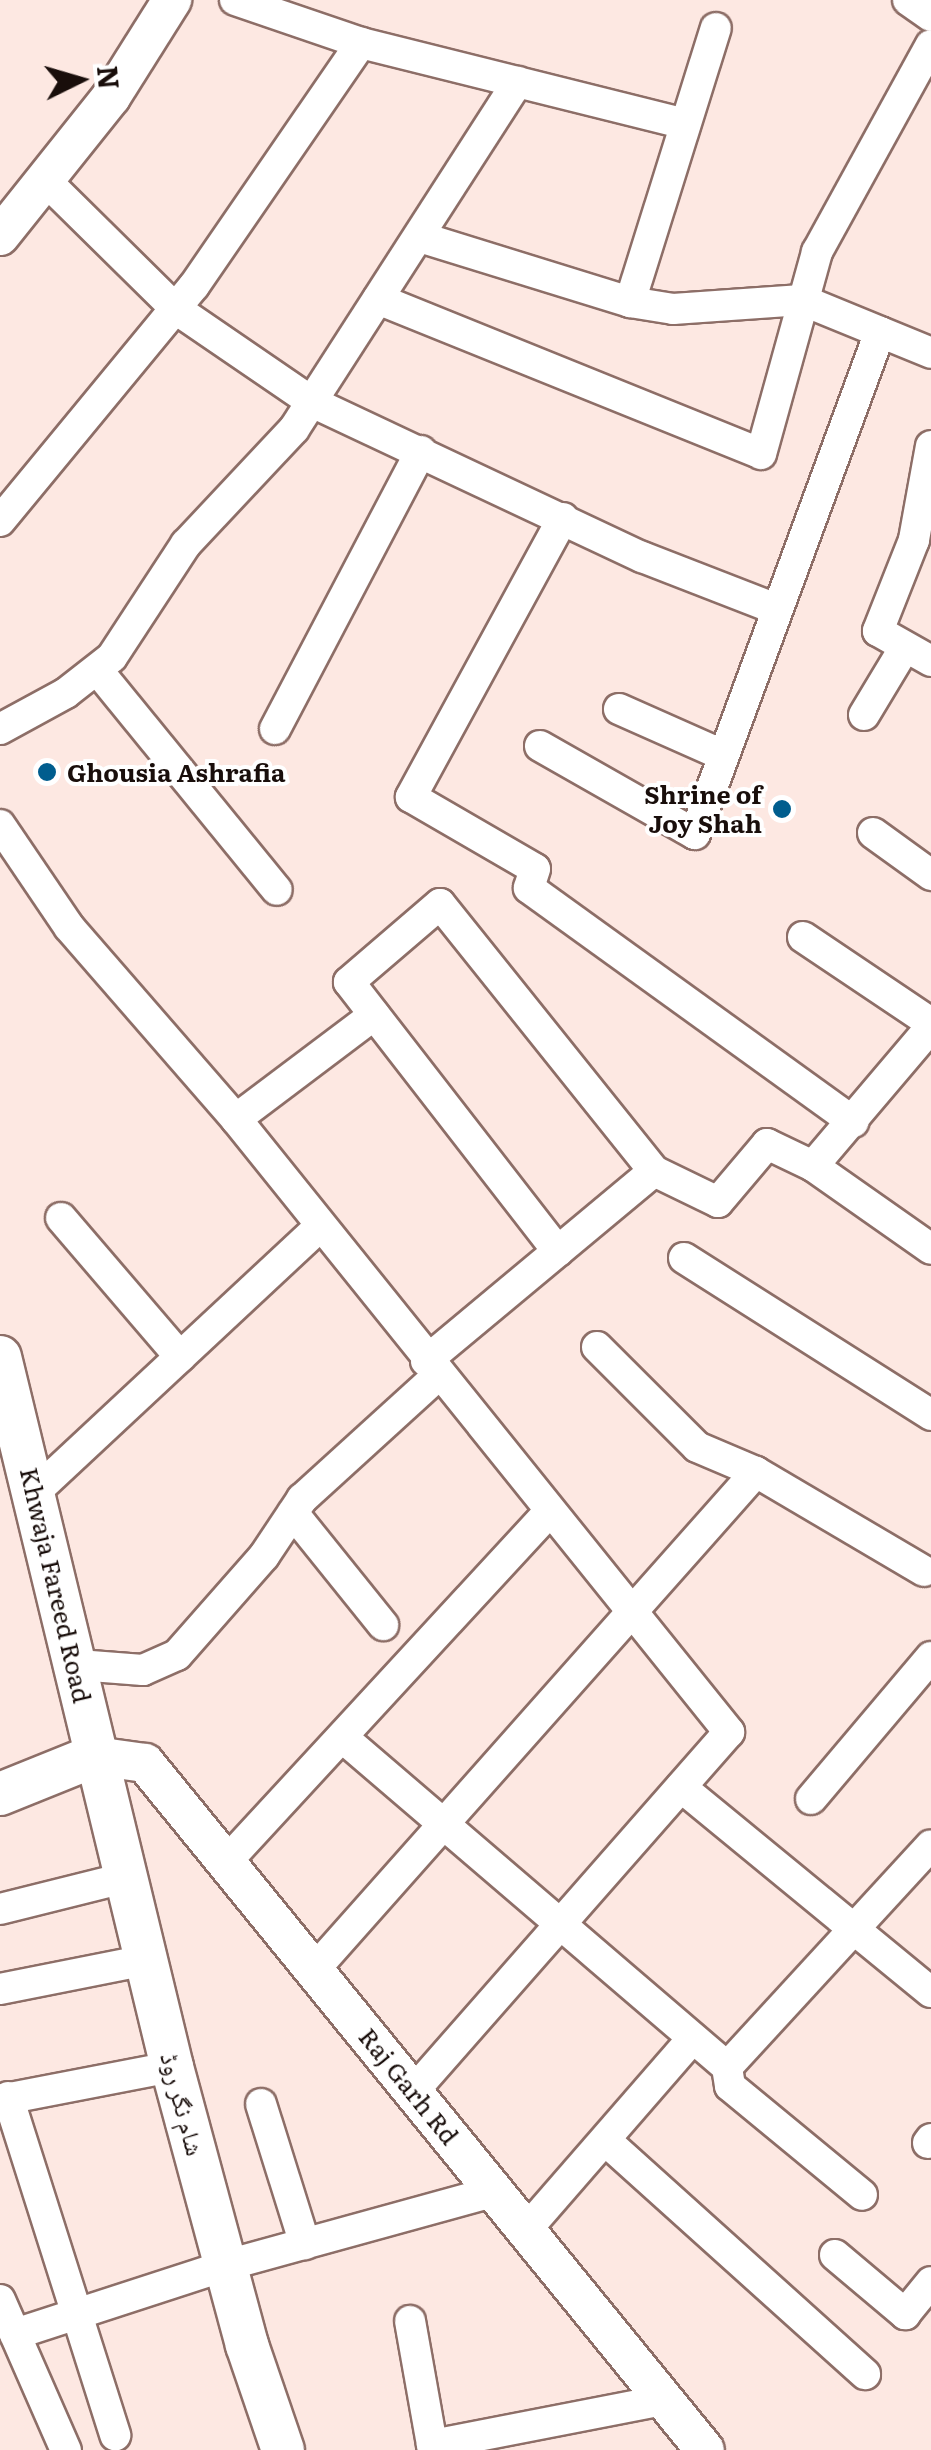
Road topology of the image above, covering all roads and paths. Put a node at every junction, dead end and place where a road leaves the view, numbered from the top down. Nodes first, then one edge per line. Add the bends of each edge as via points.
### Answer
1 (172, 0) edge
2 (234, 0) edge
3 (908, 0) edge
4 (931, 16) edge
5 (716, 28) dead end
6 (362, 43) junction
7 (931, 45) edge
8 (518, 82) junction
9 (920, 89) edge
10 (685, 124) junction
11 (44, 179) junction
12 (0, 236) edge
13 (420, 237) junction
14 (378, 300) junction
15 (802, 300) junction
16 (630, 302) junction
17 (176, 309) junction
18 (880, 332) junction
19 (928, 343) edge
20 (312, 402) junction
21 (421, 451) junction
22 (930, 461) edge
23 (564, 518) junction
24 (0, 520) edge
25 (776, 609) junction
26 (918, 654) edge
27 (100, 672) junction
28 (619, 709) dead end
29 (864, 715) dead end
30 (0, 728) edge
31 (275, 729) dead end
32 (540, 746) dead end
33 (723, 754) junction
34 (0, 825) edge
35 (873, 833) dead end
36 (931, 875) edge
37 (277, 890) dead end
38 (803, 937) dead end
39 (374, 1015) junction
40 (931, 1025) edge
41 (236, 1119) junction
42 (853, 1122) junction
43 (813, 1166) junction
44 (654, 1171) junction
45 (61, 1218) dead end
46 (320, 1226) junction
47 (931, 1249) edge
48 (558, 1251) junction
49 (684, 1258) dead end
50 (596, 1347) dead end
51 (0, 1357) edge
52 (180, 1357) junction
53 (432, 1368) junction
54 (931, 1415) edge
55 (756, 1472) junction
56 (34, 1493) junction
57 (550, 1511) junction
58 (293, 1513) junction
59 (929, 1575) edge
60 (638, 1612) junction
61 (384, 1624) dead end
62 (931, 1657) edge
63 (78, 1666) junction
64 (342, 1737) junction
65 (94, 1756) junction
66 (681, 1786) junction
67 (0, 1794) edge
68 (811, 1799) dead end
69 (445, 1825) junction
70 (931, 1845) edge
71 (226, 1862) junction
72 (124, 1878) junction
73 (0, 1910) edge
74 (560, 1924) junction
75 (856, 1930) junction
76 (146, 1960) junction
77 (314, 1970) junction
78 (0, 1988) edge
79 (931, 1992) edge
80 (693, 2038) junction
81 (172, 2068) junction
82 (727, 2068) junction
83 (413, 2092) junction
84 (4, 2099) edge
85 (261, 2104) dead end
86 (604, 2140) junction
87 (495, 2192) junction
88 (862, 2195) dead end
89 (526, 2230) junction
90 (306, 2244) junction
91 (835, 2255) dead end
92 (227, 2265) junction
93 (931, 2282) edge
94 (0, 2300) edge
95 (77, 2314) junction
96 (410, 2322) dead end
97 (15, 2334) junction
98 (865, 2374) dead end
99 (664, 2400) junction
100 (115, 2434) dead end
101 (66, 2450) edge
102 (283, 2450) edge
103 (705, 2450) edge

1 - 11 street via 110,98
2 - 6 street
3 - 4 street
5 - 10 street
6 - 8 street
6 - 17 street
7 - 9 street
8 - 10 street
8 - 13 street
9 - 15 street via 816,252
10 - 16 street
11 - 12 street
11 - 17 street
13 - 14 street
13 - 16 street
14 - 15 street via 760,454
14 - 20 street
15 - 16 street via 672,309
15 - 18 street
17 - 20 street
17 - 24 street
18 - 19 street
18 - 25 street
20 - 21 street
20 - 27 street via 186,544
21 - 23 street
21 - 31 street
22 - 26 street via 914,540 878,631
23 - 25 street
23 - 42 street via 411,798 535,869 529,888
25 - 33 street
26 - 29 street
27 - 30 street
27 - 37 street
28 - 33 street
32 - 33 street via 695,834
34 - 41 street via 69,927
35 - 36 street
38 - 40 street
39 - 41 street
39 - 44 street via 349,982 440,904
39 - 48 street
40 - 42 street
41 - 46 street
42 - 43 street
43 - 44 street via 767,1144 718,1202
43 - 47 street
44 - 48 street
45 - 52 street
46 - 52 street
46 - 53 street
48 - 53 street
49 - 54 street
50 - 55 street via 697,1448
51 - 56 main road, Khwaja Fareed Road
52 - 56 street
53 - 57 street
53 - 58 street
55 - 59 street
55 - 60 street
56 - 63 main road, Khwaja Fareed Road
57 - 60 street
57 - 64 street
58 - 61 street
58 - 63 street via 178,1655 143,1670
60 - 66 street via 729,1732
60 - 69 street
62 - 68 street
63 - 65 main road, Khwaja Fareed Road
64 - 69 street
64 - 71 street
65 - 67 main road
65 - 71 street, Raj Garh Rd via 145,1763
65 - 72 main road, شام نگر روڈ
66 - 74 street
66 - 75 street
69 - 74 street
69 - 77 street
70 - 75 street
71 - 77 street, Raj Garh Rd
72 - 73 street
72 - 76 main road, شام نگر روڈ
74 - 80 street
74 - 83 street
75 - 79 street
75 - 82 street
76 - 78 street
76 - 81 main road, شام نگر روڈ
77 - 83 street, Raj Garh Rd
80 - 82 street
80 - 86 street
81 - 84 street
81 - 92 main road, شام نگر روڈ
82 - 88 street via 730,2086
83 - 87 street, Raj Garh Rd
84 - 95 street
85 - 90 street
86 - 89 street
86 - 98 street
87 - 89 street, Raj Garh Rd
87 - 90 street
89 - 99 street, Raj Garh Rd
90 - 92 street
91 - 93 street via 905,2314
92 - 95 street
92 - 102 main road, شام نگر روڈ
94 - 97 street
95 - 97 street
95 - 100 street
96 - 99 street via 432,2445
97 - 101 street
99 - 103 street, Raj Garh Rd

